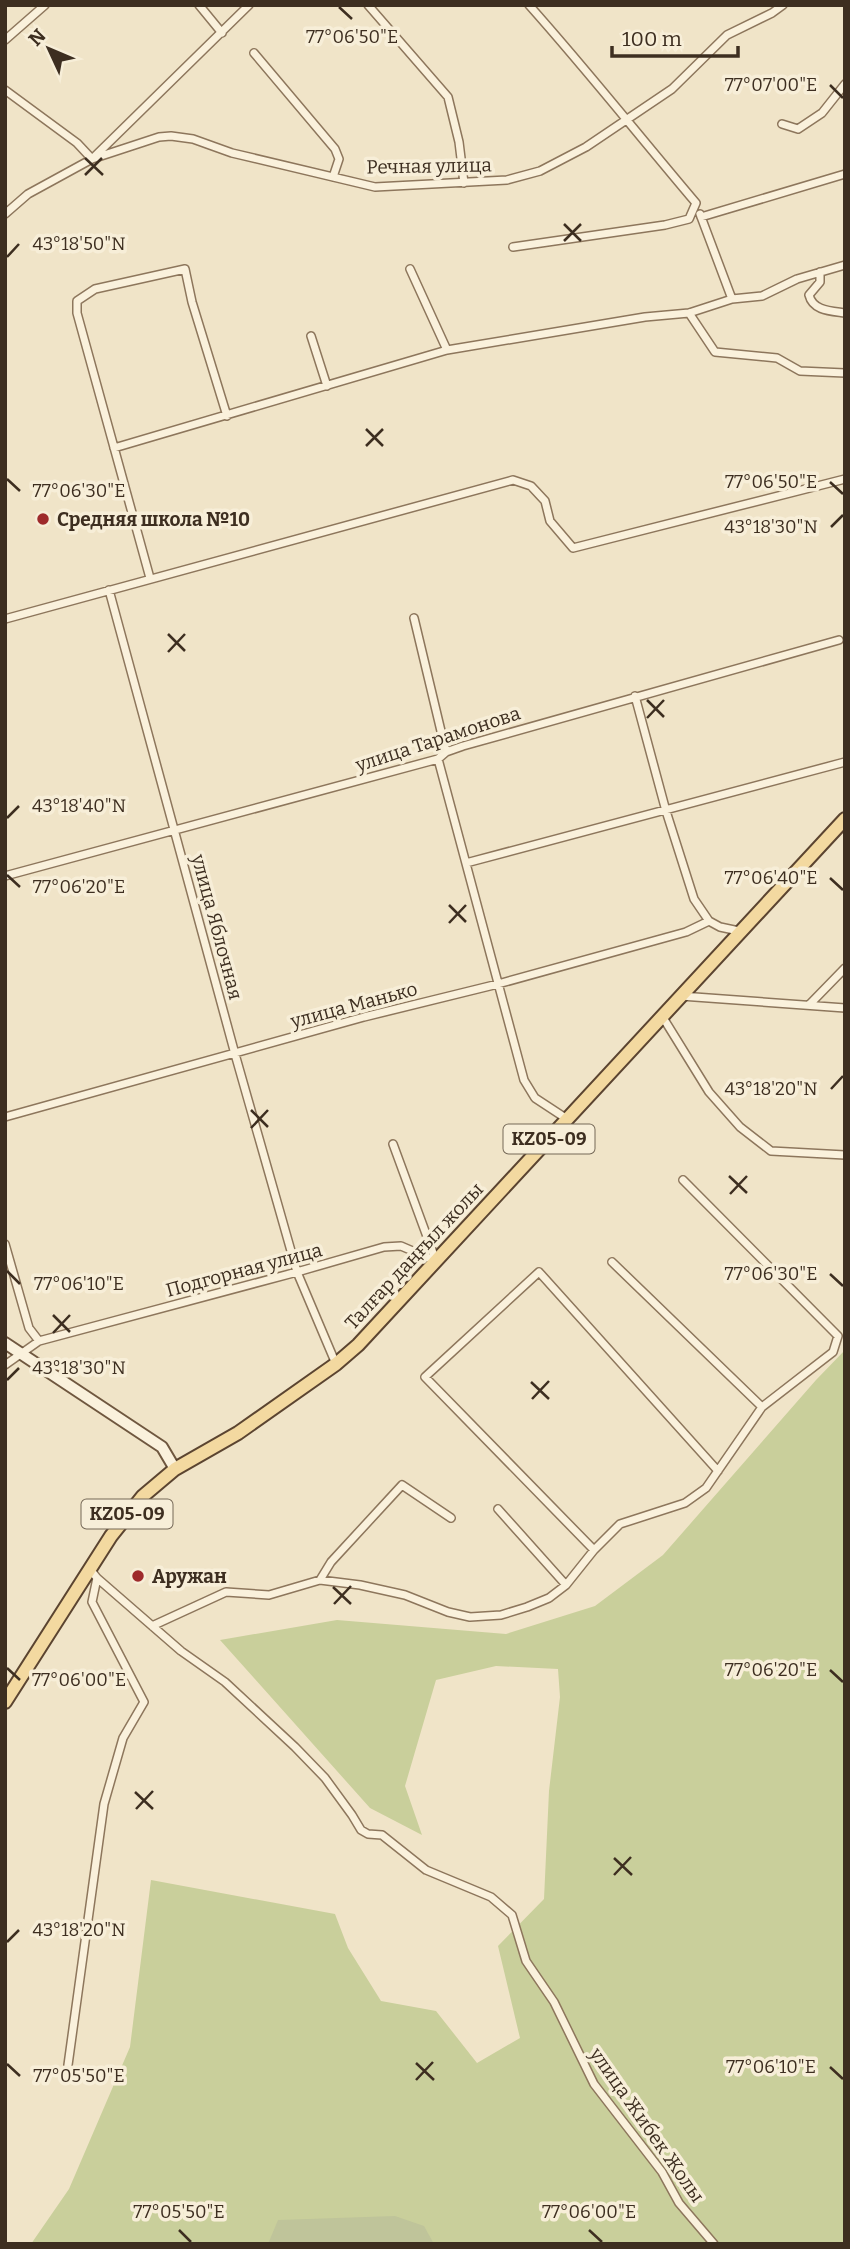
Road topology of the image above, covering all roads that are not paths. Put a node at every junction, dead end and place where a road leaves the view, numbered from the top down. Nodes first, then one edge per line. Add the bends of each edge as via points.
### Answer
1 (45, 5) edge
2 (199, 5) edge
3 (249, 5) edge
4 (368, 5) edge
5 (529, 5) edge
6 (783, 5) edge
7 (222, 33) junction
8 (5, 40) edge
9 (254, 53) dead end
10 (845, 84) edge
11 (5, 90) edge
12 (626, 120) junction
13 (782, 124) dead end
14 (92, 159) junction
15 (845, 174) edge
16 (333, 177) junction
17 (464, 183) junction
18 (696, 203) junction
19 (5, 214) edge
20 (701, 218) junction
21 (513, 247) dead end
22 (845, 265) edge
23 (410, 269) dead end
24 (820, 272) junction
25 (732, 299) junction
26 (689, 313) junction
27 (845, 313) edge
28 (311, 336) dead end
29 (447, 350) junction
30 (845, 373) edge
31 (327, 386) junction
32 (227, 416) junction
33 (114, 448) junction
34 (845, 479) edge
35 (150, 578) junction
36 (109, 590) junction
37 (414, 618) dead end
38 (5, 619) edge
39 (839, 640) dead end
40 (635, 696) junction
41 (446, 752) junction
42 (438, 759) junction
43 (845, 762) edge
44 (666, 811) junction
45 (845, 819) edge
46 (175, 831) junction
47 (466, 863) junction
48 (5, 876) edge
49 (709, 921) junction
50 (739, 931) junction
51 (845, 968) edge
52 (498, 984) junction
53 (680, 996) junction
54 (809, 1005) junction
55 (845, 1008) edge
56 (662, 1016) junction
57 (235, 1054) junction
58 (5, 1117) edge
59 (567, 1119) junction
60 (393, 1144) dead end
61 (845, 1155) edge
62 (683, 1181) dead end
63 (5, 1244) edge
64 (436, 1261) junction
65 (612, 1262) dead end
66 (297, 1272) junction
67 (40, 1341) junction
68 (5, 1343) edge
69 (21, 1353) junction
70 (336, 1364) junction
71 (5, 1366) edge
72 (762, 1407) junction
73 (175, 1469) junction
74 (718, 1471) junction
75 (498, 1509) dead end
76 (451, 1518) dead end
77 (594, 1550) junction
78 (94, 1574) junction
79 (320, 1580) junction
80 (566, 1585) junction
81 (152, 1626) junction
82 (5, 1702) edge
83 (68, 2065) dead end
84 (714, 2244) edge

1 - 8 street
2 - 7 street
3 - 7 street
4 - 17 street via 448,97
5 - 12 street
6 - 12 street, Речная улица via 727,35 672,89
7 - 14 street
9 - 16 street via 335,149 339,159
10 - 13 street via 822,113 798,129
11 - 14 street
12 - 17 street, Речная улица via 540,171 508,180
12 - 18 street
14 - 16 street, Речная улица via 159,137 183,136
14 - 19 street, Речная улица via 28,194
15 - 20 street
16 - 17 street, Речная улица via 375,187
18 - 20 street
18 - 21 street via 689,219 665,225
20 - 25 street
22 - 24 street
23 - 29 street
24 - 25 street via 762,296
24 - 27 street via 820,282 808,295 810,301 820,309
25 - 26 street
26 - 29 street
26 - 30 street via 715,352 777,358 800,371
28 - 31 street
29 - 31 street
31 - 32 street
32 - 33 street
32 - 33 street via 185,269 95,289 77,301 77,313
33 - 35 street
34 - 35 street via 573,548 550,521 545,501 531,486 513,480
35 - 36 street
36 - 38 street
36 - 46 street, улица Яблочная
37 - 41 street
39 - 40 street, улица Тарамонова
40 - 41 street, улица Тарамонова
40 - 44 street
41 - 42 street, улица Тарамонова
42 - 46 street, улица Тарамонова
42 - 47 street
43 - 44 street
44 - 47 street
44 - 49 street via 688,884
45 - 50 main road, Талғар даңғыл жолы / KZ05-09
46 - 48 street, улица Тарамонова
46 - 57 street, улица Яблочная
47 - 52 street
49 - 50 street
49 - 52 street, улица Манько via 686,932
50 - 53 main road, Талғар даңғыл жолы / KZ05-09
51 - 54 street
52 - 57 street, улица Манько
52 - 59 street via 529,1091
53 - 54 street
53 - 56 main road, Талғар даңғыл жолы / KZ05-09
54 - 55 street
56 - 59 main road, Талғар даңғыл жолы / KZ05-09
56 - 61 street via 709,1092 740,1127 771,1151
57 - 58 street, улица Манько
57 - 66 street, улица Яблочная
59 - 64 main road, Талғар даңғыл жолы / KZ05-09
60 - 64 street
62 - 72 street via 838,1336 833,1352
63 - 67 street via 29,1328
64 - 66 street, Подгорная улица via 393,1246
64 - 70 main road, Талғар даңғыл жолы / KZ05-09
65 - 72 street
66 - 67 street, Подгорная улица
66 - 70 street, улица Яблочная
67 - 69 street, Подгорная улица
68 - 69 street
69 - 71 street, Подгорная улица
69 - 73 street via 162,1447
70 - 73 main road, Талғар даңғыл жолы / KZ05-09 via 238,1433
72 - 74 street
73 - 78 main road, Талғар даңғыл жолы / KZ05-09 via 129,1512
74 - 77 street via 685,1503 620,1524
74 - 77 street via 539,1272 425,1377
75 - 80 street
76 - 79 street via 402,1485
77 - 80 street
78 - 81 street, улица Жибек Жолы
78 - 82 main road, Талғар даңғыл жолы / KZ05-09
78 - 83 street via 92,1602 144,1702 123,1738 104,1804
79 - 80 street via 394,1593 470,1617 527,1607
79 - 81 street via 269,1595 226,1592
81 - 84 street, улица Жибек Жолы via 225,1682 295,1747 325,1778 361,1830 382,1835 426,1870 491,1897 512,1915 526,1961 554,2002 594,2084

